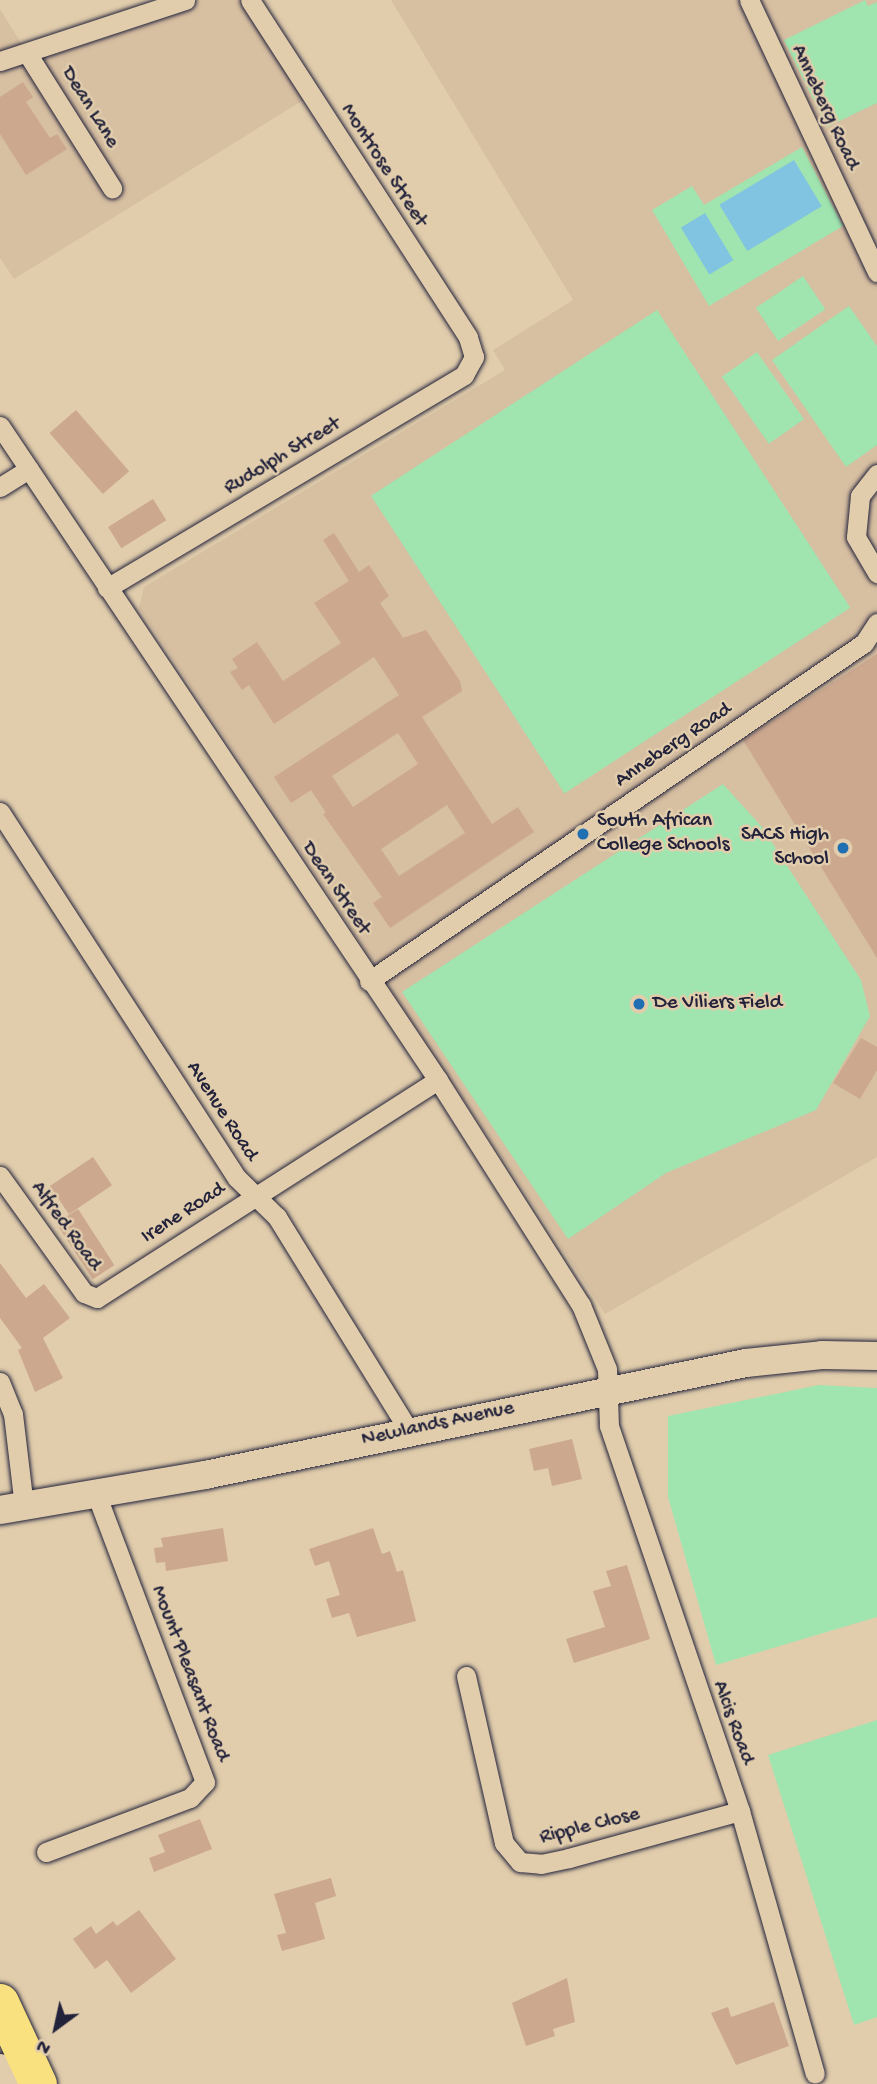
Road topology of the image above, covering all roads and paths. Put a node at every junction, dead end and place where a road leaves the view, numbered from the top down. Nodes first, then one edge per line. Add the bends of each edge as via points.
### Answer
1 (185, 0) edge
2 (250, 0) edge
3 (749, 0) edge
4 (27, 53) junction
5 (0, 61) edge
6 (112, 188) dead end
7 (877, 272) edge
8 (474, 358) joint
9 (0, 426) edge
10 (29, 469) junction
11 (877, 474) edge
12 (0, 487) edge
13 (877, 573) edge
14 (107, 588) junction
15 (877, 623) edge
16 (871, 646) edge
17 (0, 812) edge
18 (369, 981) junction
19 (438, 1080) junction
20 (0, 1176) edge
21 (256, 1195) junction
22 (97, 1298) joint
23 (877, 1356) edge
24 (0, 1382) edge
25 (606, 1389) junction
26 (409, 1431) junction
27 (97, 1496) junction
28 (12, 1508) edge
29 (466, 1676) dead end
30 (740, 1811) junction
31 (46, 1852) dead end
32 (0, 2002) edge
33 (0, 2008) edge
34 (0, 2068) edge
35 (815, 2074) dead end
36 (7, 2084) edge
37 (26, 2084) edge
38 (38, 2084) edge

1 - 4 street
2 - 8 street, Montrose Street via 468,337
3 - 7 street, Anneberg Road
4 - 5 street
4 - 6 street, Dean Lane
8 - 14 street, Rudolph Street via 464,375
9 - 10 street, Dean Street
10 - 12 street
10 - 14 street, Dean Street
11 - 13 street via 860,496 856,537
14 - 18 street, Dean Street
15 - 16 street, Anneberg Road
16 - 18 street, Anneberg Road
17 - 21 street, Avenue Road via 237,1178
18 - 19 street, Dean Street
19 - 21 street, Irene Road
19 - 25 street, Dean Street via 574,1291 605,1362
20 - 22 street, Alfred Road via 84,1293
21 - 22 street, Irene Road
21 - 26 street, Avenue Road via 312,1269
23 - 25 main road, Newlands Avenue via 775,1358
24 - 28 street via 13,1414
25 - 26 main road, Newlands Avenue
25 - 30 street, Alcis Road via 609,1426
26 - 27 main road, Newlands Avenue
27 - 28 main road, Newlands Avenue
27 - 31 street, Mount Pleasant Road via 205,1782 190,1798
29 - 30 street, Ripple Close via 500,1831 510,1856 520,1862 530,1865 569,1858
30 - 35 street, Alcis Road
32 - 38 highway
33 - 37 main road
34 - 36 main road

